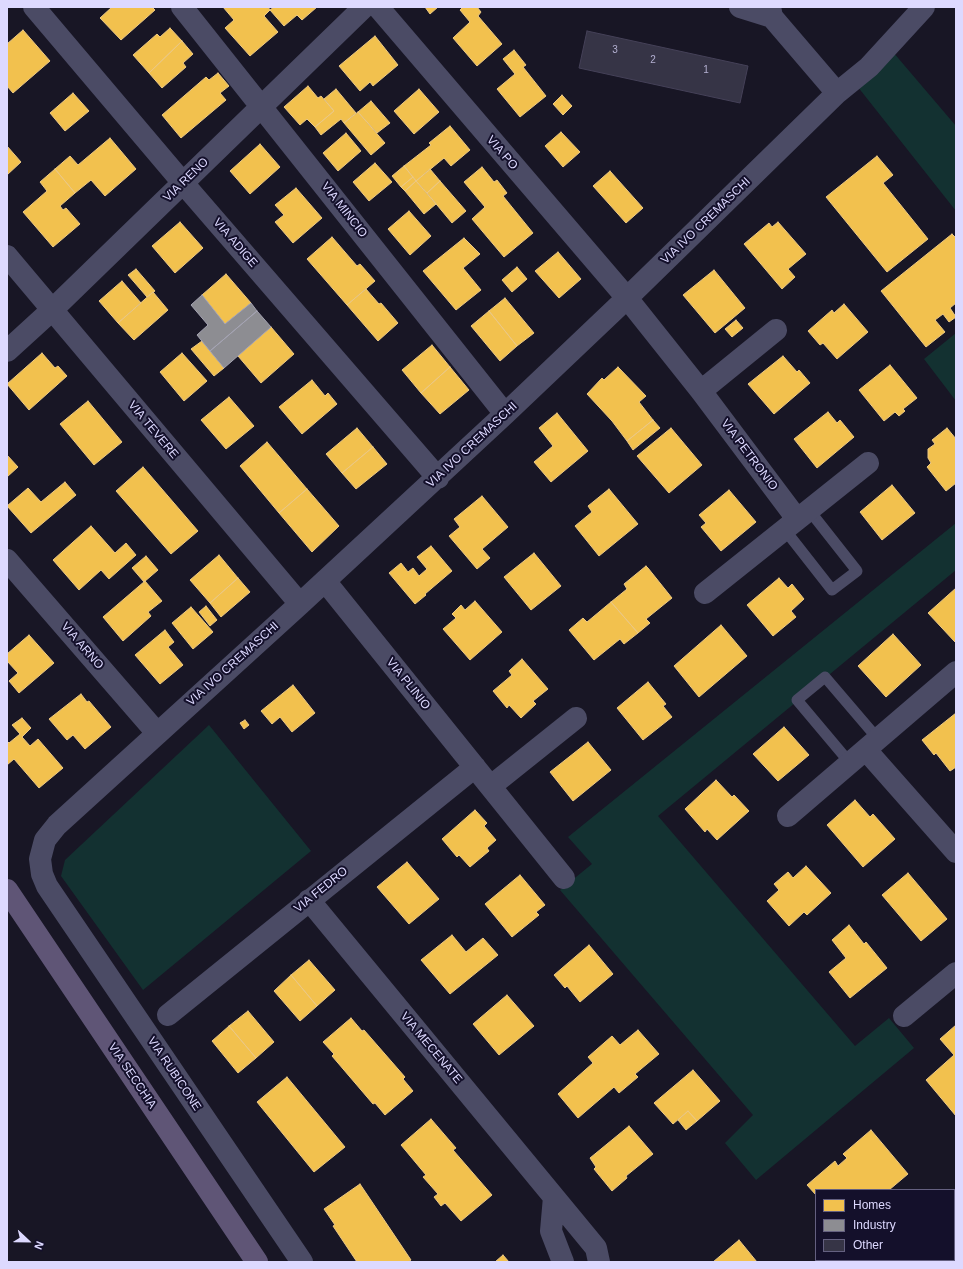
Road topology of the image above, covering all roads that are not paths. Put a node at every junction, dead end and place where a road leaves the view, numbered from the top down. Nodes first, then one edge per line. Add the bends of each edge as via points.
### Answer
1 (34, 7) edge
2 (182, 7) edge
3 (364, 7) edge
4 (378, 7) edge
5 (740, 7) edge
6 (924, 7) edge
7 (771, 12) edge
8 (837, 93) junction
9 (262, 106) junction
10 (183, 183) junction
11 (7, 256) edge
12 (627, 298) junction
13 (52, 310) junction
14 (776, 330) dead end
15 (7, 351) edge
16 (701, 391) junction
17 (505, 414) junction
18 (868, 463) dead end
19 (438, 478) junction
20 (797, 519) junction
21 (7, 560) edge
22 (325, 580) junction
23 (705, 593) dead end
24 (300, 604) junction
25 (956, 672) edge
26 (576, 718) dead end
27 (157, 733) junction
28 (865, 750) junction
29 (475, 767) junction
30 (491, 786) junction
31 (788, 816) dead end
32 (956, 852) edge
33 (564, 878) dead end
34 (47, 886) joint
35 (7, 890) edge
36 (308, 900) junction
37 (956, 973) edge
38 (168, 1015) dead end
39 (904, 1016) dead end
40 (554, 1197) junction
41 (257, 1262) edge
42 (302, 1262) edge
43 (564, 1262) edge
44 (599, 1262) edge

1 - 10 street, VIA ADIGE
2 - 9 street, VIA MINCIO
3 - 9 street, VIA RENO
4 - 12 street, VIA PO
5 - 7 street
6 - 8 street, VIA IVO CREMASCHI via 869,68
7 - 8 street
8 - 12 street, VIA IVO CREMASCHI
9 - 10 street, VIA RENO
9 - 17 street, VIA MINCIO
10 - 13 street, VIA RENO
10 - 19 street, VIA ADIGE
11 - 13 street, VIA TEVERE
12 - 16 street, VIA PETRONIO
12 - 17 street, VIA IVO CREMASCHI
13 - 15 street, VIA RENO
13 - 24 street, VIA TEVERE
14 - 16 street
16 - 20 street, VIA PETRONIO
17 - 19 street, VIA IVO CREMASCHI
18 - 20 street
19 - 22 street, VIA IVO CREMASCHI
20 - 20 lane via 832,590 857,571
20 - 23 street
21 - 27 street, VIA ARNO
22 - 24 street, VIA IVO CREMASCHI
22 - 29 street, VIA PLINIO
24 - 27 street, VIA IVO CREMASCHI
25 - 28 street
26 - 30 street
27 - 34 street, VIA IVO CREMASCHI via 57,825 45,840 40,859
28 - 28 lane via 825,676 797,700
28 - 31 street
28 - 32 street
29 - 30 street, VIA PLINIO
29 - 36 street, VIA FEDRO
30 - 33 street, VIA PLINIO
34 - 42 street, VIA RUBICONE
35 - 41 main road, VIA SECCHIA
36 - 38 street, VIA FEDRO
36 - 40 street, VIA MECENATE
37 - 39 street
40 - 43 street via 551,1231
40 - 44 street, VIA MECENATE via 596,1248

